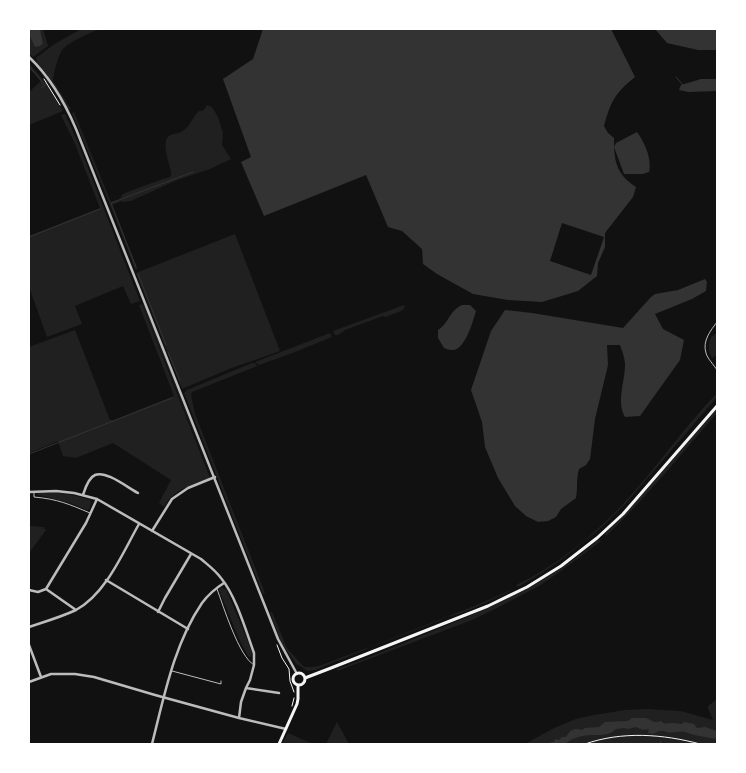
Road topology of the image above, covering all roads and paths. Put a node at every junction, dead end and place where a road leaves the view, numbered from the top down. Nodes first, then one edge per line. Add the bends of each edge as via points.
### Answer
1 (29, 57) edge
2 (42, 74) junction
3 (50, 84) junction
4 (717, 322) edge
5 (717, 370) edge
6 (717, 406) edge
7 (215, 478) junction
8 (34, 491) junction
9 (29, 492) edge
10 (138, 493) dead end
11 (83, 495) junction
12 (96, 500) junction
13 (90, 513) junction
14 (139, 524) junction
15 (152, 531) junction
16 (191, 554) junction
17 (106, 580) junction
18 (224, 582) junction
19 (217, 588) junction
20 (46, 589) junction
21 (29, 590) edge
22 (76, 610) junction
23 (158, 612) junction
24 (29, 627) edge
25 (188, 630) junction
26 (29, 645) edge
27 (254, 664) junction
28 (172, 671) junction
29 (297, 674) junction
30 (41, 677) junction
31 (305, 678) junction
32 (221, 681) dead end
33 (29, 682) edge
34 (298, 685) junction
35 (246, 688) junction
36 (294, 689) dead end
37 (280, 693) dead end
38 (164, 698) junction
39 (292, 706) dead end
40 (238, 718) junction
41 (286, 729) junction
42 (152, 744) edge
43 (279, 744) edge
44 (586, 744) edge
45 (700, 744) edge

1 - 2 street
2 - 3 street
2 - 3 path
3 - 7 street via 69,112
4 - 5 lane via 705,343 706,353
6 - 31 main road via 623,514 556,569 488,606
7 - 15 street via 172,498
7 - 29 street via 278,639
8 - 9 street
8 - 11 street
8 - 13 lane via 34,497 51,498
10 - 11 street via 103,474 90,479
11 - 12 street
12 - 13 street
12 - 14 street
13 - 20 street
14 - 15 street
14 - 17 street
15 - 16 street
16 - 18 street via 212,568
16 - 23 street
17 - 22 street
17 - 23 street
18 - 19 street
18 - 27 street via 254,653
19 - 25 street via 202,603
19 - 27 lane via 242,650
20 - 21 street via 38,592
20 - 22 street
22 - 24 street
23 - 25 street
25 - 28 street
26 - 30 street
27 - 35 street
28 - 32 lane via 220,684
28 - 38 street
29 - 31 main road
29 - 34 main road via 293,679
30 - 33 street
30 - 38 street via 75,674 94,677
31 - 34 main road via 304,683
34 - 41 main road via 298,699
35 - 37 street
35 - 40 street
36 - 39 path
38 - 40 street
38 - 42 street
40 - 41 street
41 - 43 main road
44 - 45 path via 636,735

